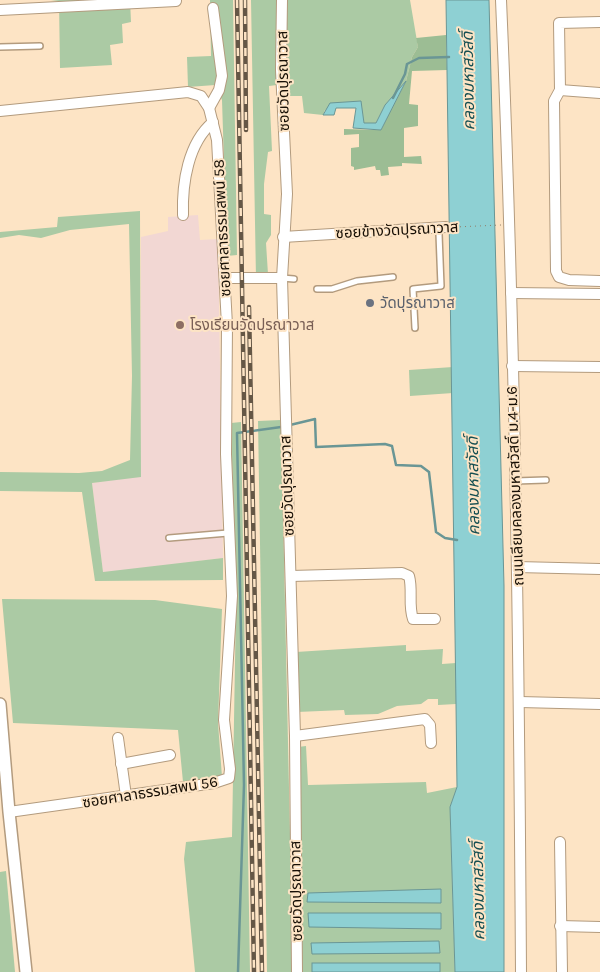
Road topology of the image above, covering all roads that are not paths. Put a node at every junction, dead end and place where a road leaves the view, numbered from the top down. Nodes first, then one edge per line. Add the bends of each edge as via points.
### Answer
1 (282, 0) edge
2 (501, 0) edge
3 (176, 1) edge
4 (46, 4) edge
5 (212, 8) dead end
6 (0, 10) edge
7 (600, 22) edge
8 (40, 46) dead end
9 (0, 48) edge
10 (560, 90) junction
11 (600, 93) edge
12 (209, 108) junction
13 (0, 111) edge
14 (213, 122) junction
15 (183, 215) dead end
16 (443, 230) joint
17 (283, 237) junction
18 (393, 277) dead end
19 (225, 278) junction
20 (282, 278) junction
21 (294, 279) dead end
22 (600, 281) edge
23 (317, 289) dead end
24 (511, 294) junction
25 (600, 294) edge
26 (415, 328) dead end
27 (512, 366) junction
28 (600, 367) edge
29 (514, 480) junction
30 (546, 480) dead end
31 (228, 533) junction
32 (169, 538) dead end
33 (517, 567) junction
34 (600, 569) edge
35 (291, 576) junction
36 (232, 596) joint
37 (435, 619) dead end
38 (520, 702) junction
39 (0, 704) edge
40 (600, 704) edge
41 (295, 736) junction
42 (118, 738) dead end
43 (431, 743) dead end
44 (170, 756) dead end
45 (121, 764) junction
46 (126, 796) junction
47 (9, 812) junction
48 (560, 842) dead end
49 (560, 926) junction
50 (600, 926) edge
51 (26, 972) edge
52 (297, 972) edge
53 (521, 972) edge
54 (562, 972) edge

1 - 17 street, ซอยวัดปุรณาวาส via 280,70 287,194
2 - 24 street, ถนนเลียบคลองมหาสวัสดิ์ ม.4-ม.6
3 - 4 street
4 - 6 street
5 - 12 street via 222,76
7 - 10 street via 559,23
8 - 9 lane
10 - 11 street
10 - 22 street via 554,100 556,270 559,277 569,280
12 - 13 street via 201,96 188,92
12 - 14 street, ซอยศาลาธรรมสพน์ 58
14 - 15 street via 202,131 191,157 185,180
14 - 19 street, ซอยศาลาธรรมสพน์ 58 via 217,140
16 - 17 street, ซอยข้างวัดปุรณาวาส
16 - 26 lane via 441,286 413,289
17 - 20 street, ซอยวัดปุรณาวาส
18 - 23 lane
19 - 20 street
19 - 31 street, ซอยศาลาธรรมสพน์ 58
20 - 21 lane
20 - 35 street, ซอยวัดปุรณาวาส
24 - 25 street
24 - 27 street, ถนนเลียบคลองมหาสวัสดิ์ ม.4-ม.6
27 - 28 street
27 - 29 street, ถนนเลียบคลองมหาสวัสดิ์ ม.4-ม.6
29 - 30 lane
29 - 33 street, ถนนเลียบคลองมหาสวัสดิ์ ม.4-ม.6
31 - 32 lane
31 - 36 street, ซอยศาลาธรรมสพน์ 58
33 - 34 street
33 - 38 street, ถนนเลียบคลองมหาสวัสดิ์ ม.4-ม.6
35 - 37 street via 402,573 409,576 411,584 413,619
35 - 41 street, ซอยวัดปุรณาวาส
36 - 46 street, ซอยศาลาธรรมสพน์ 56 via 224,720 229,778 214,784
38 - 40 street
38 - 53 street, ถนนเลียบคลองมหาสวัสดิ์ ม.4-ม.6
39 - 47 street
41 - 43 street via 425,719 430,726
41 - 52 street, ซอยวัดปุรณาวาส
42 - 45 street
44 - 45 street
45 - 46 street
46 - 47 street, ซอยศาลาธรรมสพน์ 56
47 - 51 street
48 - 49 street
49 - 50 street
49 - 54 street

